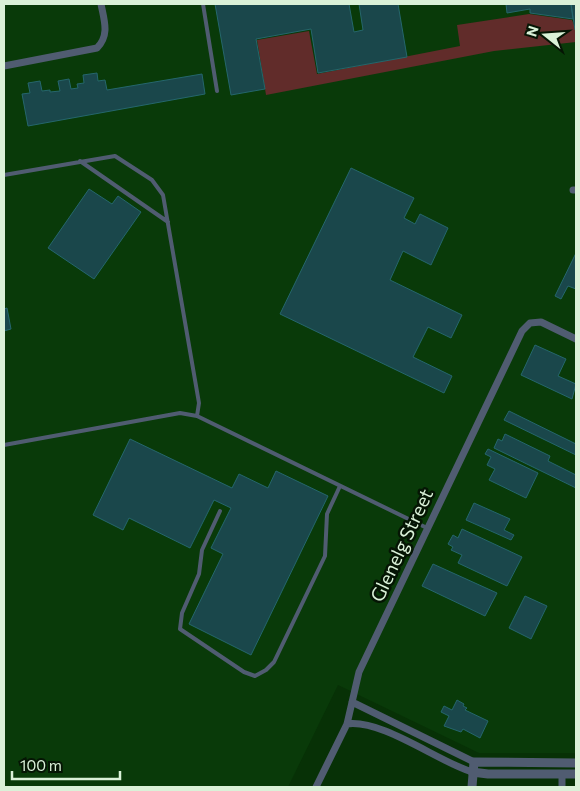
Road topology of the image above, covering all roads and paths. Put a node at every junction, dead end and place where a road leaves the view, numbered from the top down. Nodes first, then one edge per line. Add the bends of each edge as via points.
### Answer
1 (101, 4) edge
2 (203, 4) edge
3 (4, 66) edge
4 (217, 91) dead end
5 (80, 161) junction
6 (4, 175) edge
7 (168, 222) junction
8 (576, 339) edge
9 (197, 416) junction
10 (4, 445) edge
11 (340, 486) junction
12 (220, 511) dead end
13 (427, 528) junction
14 (352, 702) junction
15 (347, 724) junction
16 (576, 763) edge
17 (473, 767) junction
18 (562, 774) junction
19 (576, 774) edge
20 (316, 787) edge
21 (472, 787) edge
22 (562, 787) edge

1 - 3 street via 106,31 97,48
2 - 4 lane
5 - 6 lane
5 - 7 lane
5 - 7 lane via 120,158 158,185
7 - 9 lane via 199,403
8 - 13 street, Glenelg Street via 541,322 530,322 522,331
9 - 10 lane via 180,413
9 - 11 lane
11 - 12 lane via 327,514 325,556 277,656 270,667 255,676 180,629 182,613 199,574 202,550
11 - 13 lane
13 - 14 street, Glenelg Street via 359,672
14 - 15 street, Glenelg Street
14 - 17 street
15 - 17 street via 360,723
15 - 20 street, Glenelg Street
16 - 17 street
17 - 18 street via 488,774
17 - 21 street
18 - 19 street
18 - 22 street

